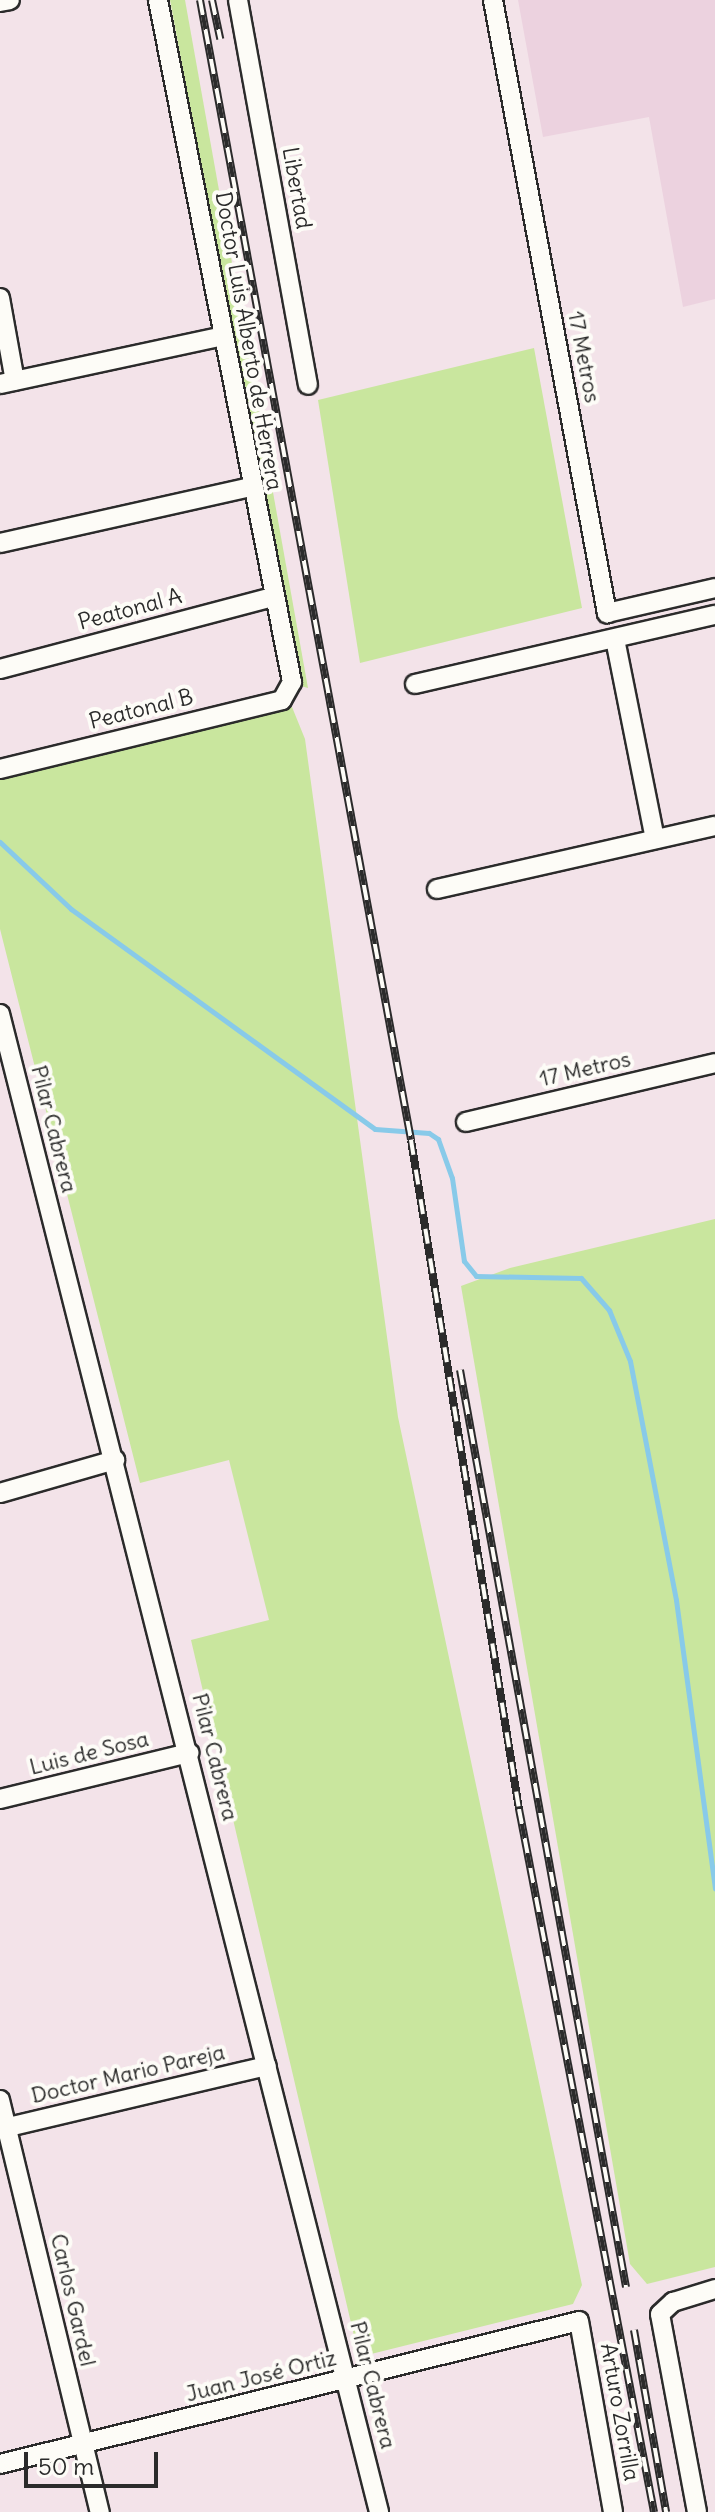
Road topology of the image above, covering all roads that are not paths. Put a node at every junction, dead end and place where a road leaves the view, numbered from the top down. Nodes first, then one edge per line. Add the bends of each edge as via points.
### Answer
1 (10, 0) edge
2 (158, 0) edge
3 (238, 0) edge
4 (493, 0) edge
5 (0, 2) edge
6 (0, 298) edge
7 (223, 336) junction
8 (7, 383) edge
9 (308, 385) dead end
10 (251, 487) junction
11 (0, 543) edge
12 (715, 588) edge
13 (272, 597) junction
14 (715, 615) edge
15 (615, 639) junction
16 (0, 669) edge
17 (415, 684) dead end
18 (290, 690) joint
19 (0, 769) edge
20 (715, 826) edge
21 (655, 839) junction
22 (437, 889) dead end
23 (0, 1014) edge
24 (715, 1063) edge
25 (466, 1122) dead end
26 (115, 1460) junction
27 (0, 1493) edge
28 (189, 1753) junction
29 (0, 1799) edge
30 (267, 2066) junction
31 (0, 2100) edge
32 (4, 2128) edge
33 (715, 2289) edge
34 (579, 2321) joint
35 (347, 2380) junction
36 (83, 2444) junction
37 (0, 2464) edge
38 (100, 2512) edge
39 (379, 2512) edge
40 (613, 2512) edge
41 (697, 2512) edge

1 - 5 street
2 - 7 street, Doctor Luis Alberto de Herrera
3 - 9 street, Libertad
4 - 12 street, 17 Metros via 607,613
6 - 8 street
7 - 8 street
7 - 10 street, Doctor Luis Alberto de Herrera
10 - 11 street
10 - 13 street, Doctor Luis Alberto de Herrera
13 - 16 street, Peatonal A
13 - 18 street, Doctor Luis Alberto de Herrera
14 - 15 street
15 - 17 street
15 - 21 street
18 - 19 street, Peatonal B via 282,700
20 - 21 street
21 - 22 street
23 - 26 street, Pilar Cabrera
24 - 25 street, 17 Metros
26 - 27 street
26 - 28 street, Pilar Cabrera
28 - 29 street, Luis de Sosa
28 - 30 street, Pilar Cabrera
30 - 32 street, Doctor Mario Pareja
30 - 35 street, Pilar Cabrera
31 - 32 street, Carlos Gardel
32 - 36 street, Carlos Gardel
33 - 41 street via 673,2302 660,2314
34 - 35 street, Juan José Ortiz
34 - 40 street, Arturo Zorrilla
35 - 36 street, Juan José Ortiz
35 - 39 street, Pilar Cabrera
36 - 37 street, Juan José Ortiz
36 - 38 street, Carlos Gardel

